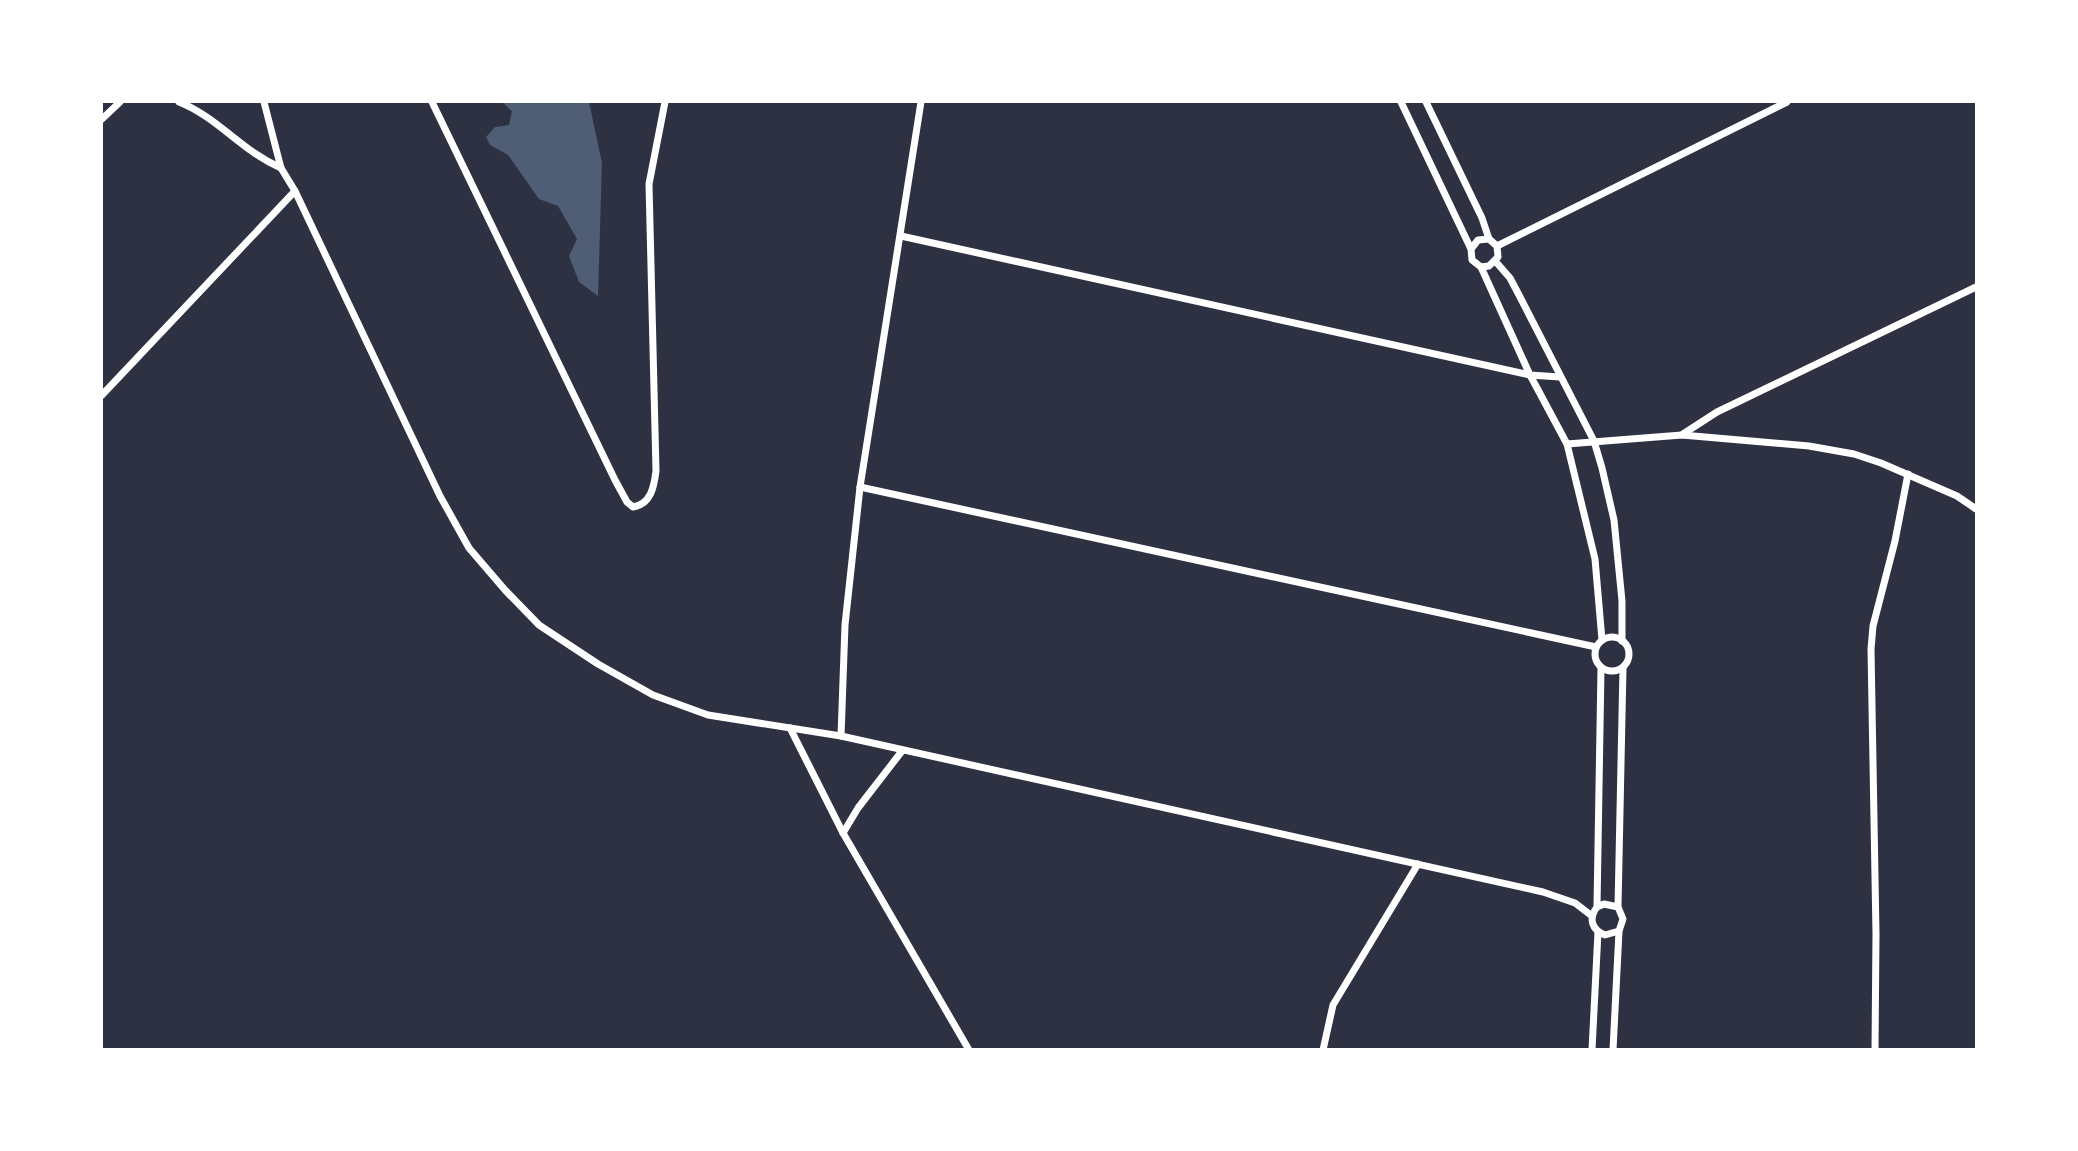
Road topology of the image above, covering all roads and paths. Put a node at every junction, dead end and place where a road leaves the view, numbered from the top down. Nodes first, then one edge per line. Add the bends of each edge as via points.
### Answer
1 (120, 102) edge
2 (179, 102) edge
3 (264, 102) edge
4 (432, 102) edge
5 (665, 102) edge
6 (921, 102) edge
7 (1401, 102) edge
8 (1426, 102) edge
9 (1787, 102) edge
10 (102, 119) edge
11 (281, 167) junction
12 (295, 191) junction
13 (901, 236) junction
14 (1489, 239) junction
15 (1497, 246) junction
16 (1471, 249) junction
17 (1496, 262) junction
18 (1481, 267) junction
19 (1976, 287) edge
20 (1531, 375) junction
21 (1560, 377) junction
22 (102, 395) edge
23 (1682, 435) junction
24 (1594, 441) junction
25 (1567, 444) junction
26 (1908, 474) junction
27 (860, 487) junction
28 (1976, 509) edge
29 (1602, 640) junction
30 (1622, 640) junction
31 (1596, 648) junction
32 (1601, 668) junction
33 (1623, 668) junction
34 (790, 728) junction
35 (841, 736) junction
36 (902, 751) junction
37 (843, 833) junction
38 (1418, 864) junction
39 (1618, 907) junction
40 (1597, 908) junction
41 (1592, 916) junction
42 (1619, 931) junction
43 (1598, 932) junction
44 (969, 1049) edge
45 (1323, 1049) edge
46 (1592, 1049) edge
47 (1613, 1049) edge
48 (1875, 1049) edge

1 - 10 street
2 - 11 street via 215,122 260,159
3 - 11 street
4 - 5 street via 622,494 633,507 650,496 656,471 649,184
6 - 13 street
7 - 16 street
8 - 14 street
9 - 15 street
11 - 12 street
12 - 22 street
12 - 34 street via 440,496 469,548 505,590 539,625 653,695 708,715
13 - 20 street
13 - 27 street
14 - 15 street
14 - 16 street via 1478,240
15 - 17 street
16 - 18 street via 1472,260
17 - 18 street
17 - 21 street via 1510,278
18 - 20 street
19 - 23 street via 1717,412
20 - 21 street
20 - 25 street
21 - 24 street
23 - 24 street
23 - 26 street via 1809,446 1854,454
24 - 25 street
24 - 30 street via 1614,520
25 - 29 street via 1595,559
26 - 28 street
26 - 48 street via 1871,649
27 - 31 street
27 - 35 street via 845,625
29 - 30 street
29 - 31 street
30 - 33 street via 1629,654
31 - 32 street via 1594,655
32 - 33 street
32 - 40 street
33 - 39 street
34 - 35 street
34 - 37 street
35 - 36 street
36 - 37 street
36 - 38 street
37 - 44 street
38 - 41 street via 1543,892 1575,903
38 - 45 street via 1334,1005
39 - 40 street via 1604,904
39 - 42 street via 1623,919
40 - 41 street
41 - 43 street
42 - 43 street
42 - 47 street
43 - 46 street

